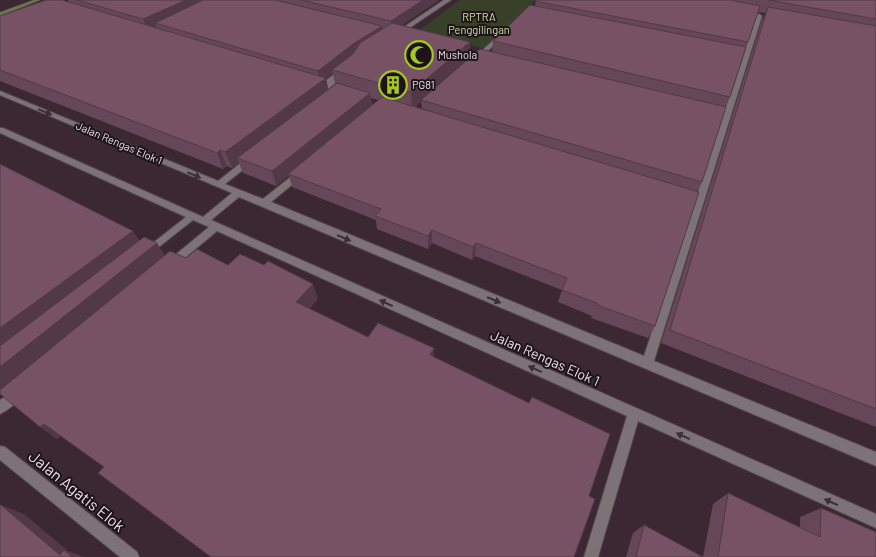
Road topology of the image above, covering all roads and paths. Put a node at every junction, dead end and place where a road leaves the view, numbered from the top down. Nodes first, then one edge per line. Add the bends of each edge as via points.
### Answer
1 (448, 0) edge
2 (750, 14) edge
3 (759, 16) junction
4 (769, 17) edge
5 (511, 27) edge
6 (408, 40) edge
7 (469, 55) edge
8 (478, 57) junction
9 (736, 58) edge
10 (487, 59) edge
11 (745, 60) junction
12 (470, 63) edge
13 (351, 66) edge
14 (313, 84) edge
15 (324, 87) junction
16 (338, 92) edge
17 (0, 93) edge
18 (717, 115) edge
19 (726, 118) junction
20 (0, 130) edge
21 (255, 156) edge
22 (308, 167) edge
23 (218, 185) junction
24 (238, 193) junction
25 (690, 199) edge
26 (699, 202) junction
27 (263, 204) junction
28 (191, 217) junction
29 (202, 222) junction
30 (215, 227) junction
31 (138, 259) edge
32 (163, 272) edge
33 (647, 364) junction
34 (28, 386) edge
35 (0, 408) edge
36 (634, 414) junction
37 (0, 452) edge
38 (876, 459) edge
39 (876, 521) edge
40 (132, 557) edge
41 (591, 557) edge

1 - 6 street via 392,36
2 - 3 street
3 - 4 street
3 - 11 street
5 - 8 street
7 - 8 street
8 - 10 street
8 - 12 street
9 - 11 street
11 - 19 street
13 - 15 street
14 - 15 street
15 - 16 street
17 -> 23 street, Jalan Rengas Elok 1
18 - 19 street
19 - 26 street
20 - 28 street, Jalan Rengas Elok 1
21 - 23 street
22 - 27 street
23 - 24 street, Jalan Rengas Elok 1
24 - 27 street, Jalan Rengas Elok 1
24 - 29 street
25 - 26 street
26 - 33 street
27 -> 33 street, Jalan Rengas Elok 1
28 - 29 street, Jalan Rengas Elok 1
28 - 31 street
29 - 30 street, Jalan Rengas Elok 1
30 - 32 street
36 -> 30 street, Jalan Rengas Elok 1
33 - 38 street, Jalan Rengas Elok 1
34 - 35 street
39 -> 36 street, Jalan Rengas Elok 1
36 - 41 street
37 - 40 street, Jalan Agatis Elok

